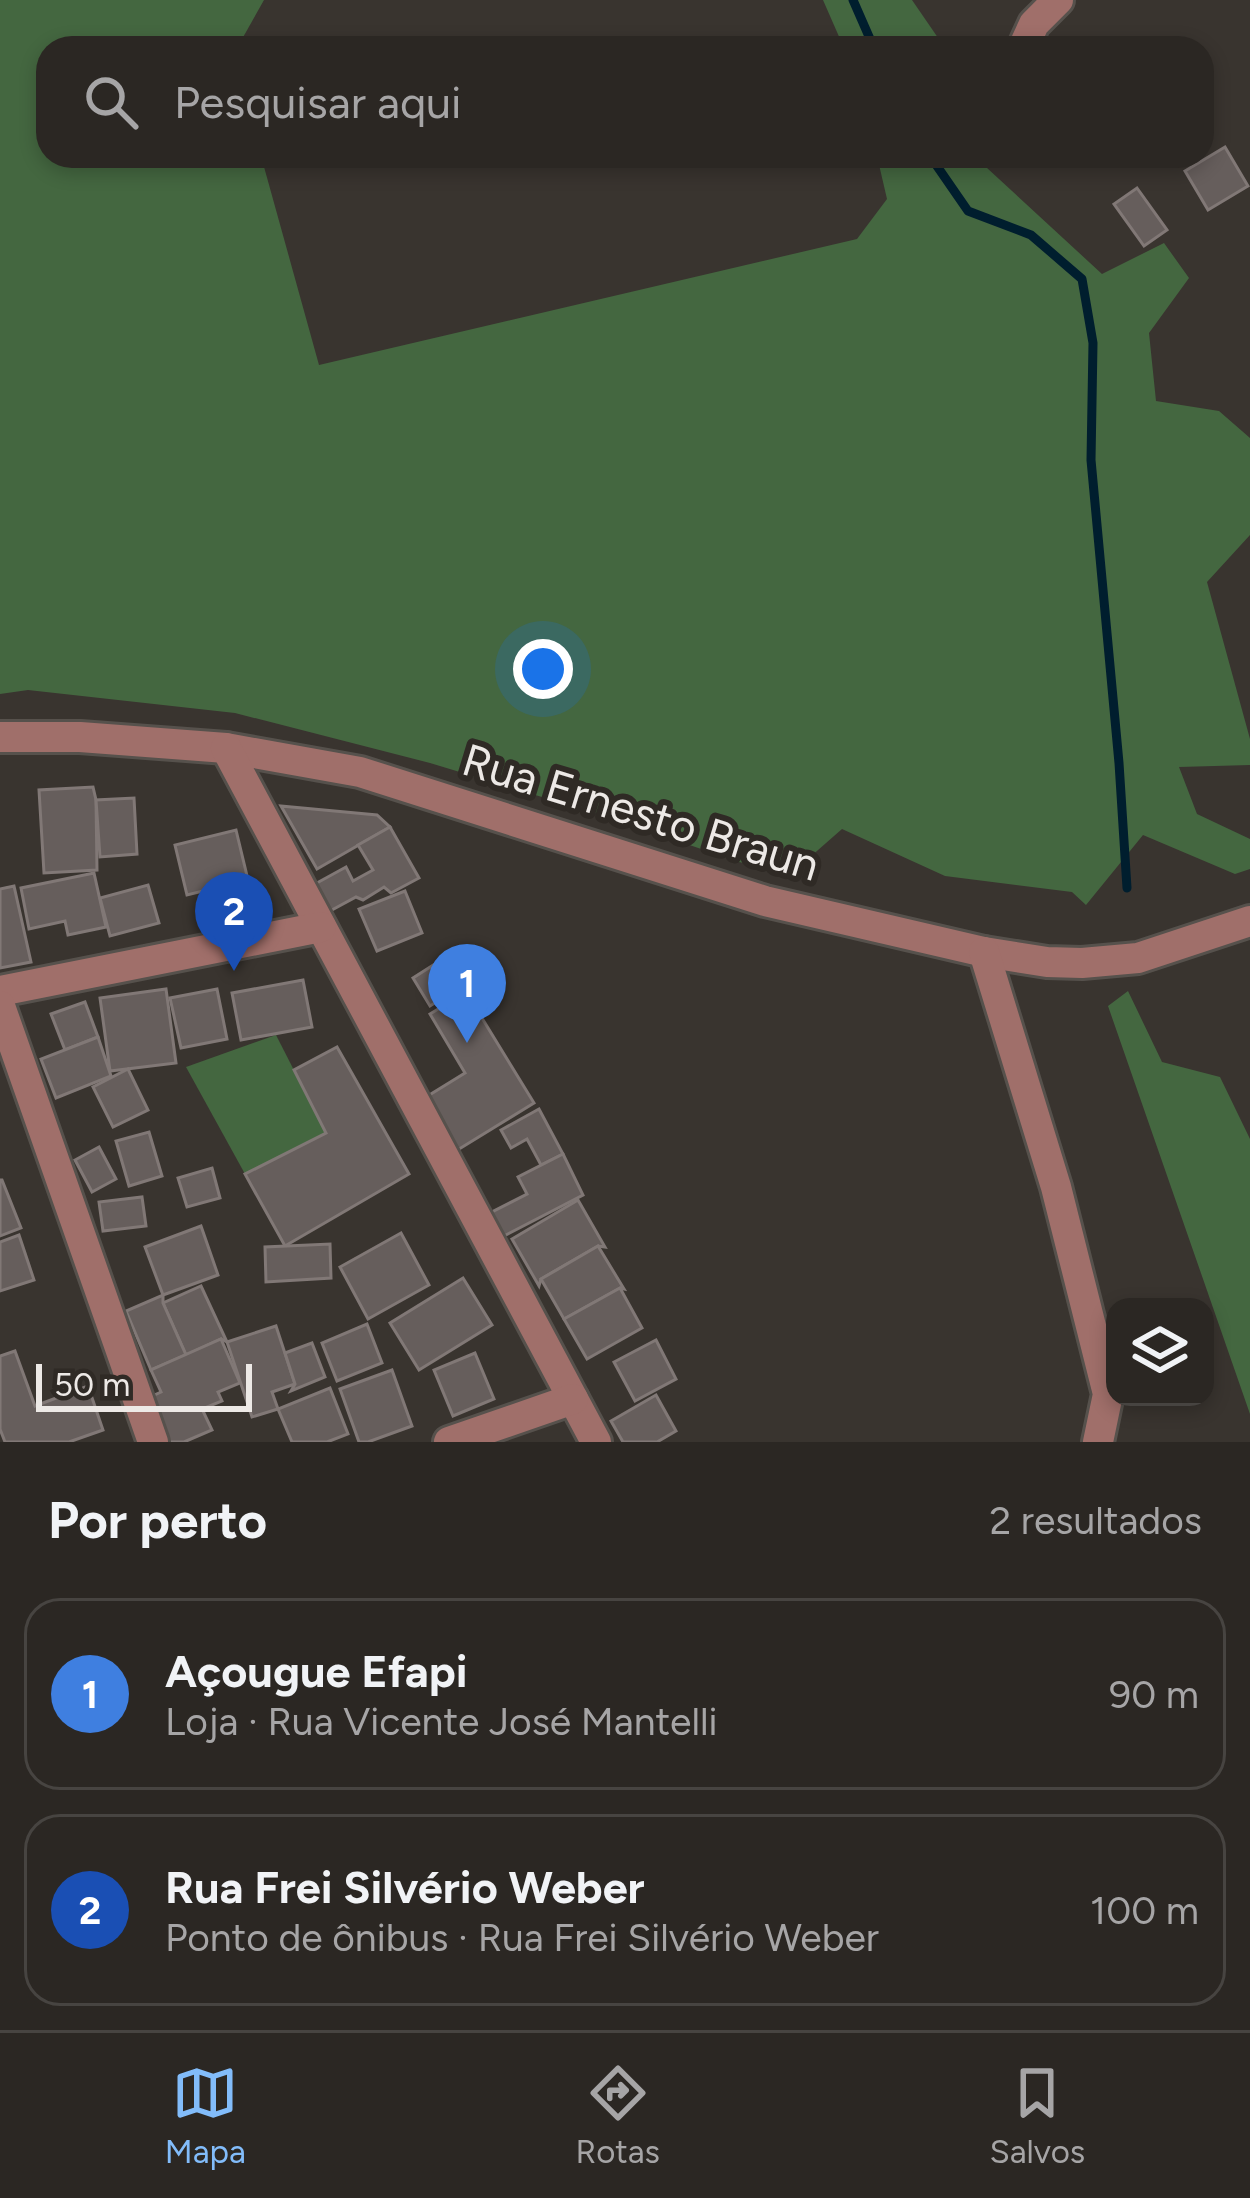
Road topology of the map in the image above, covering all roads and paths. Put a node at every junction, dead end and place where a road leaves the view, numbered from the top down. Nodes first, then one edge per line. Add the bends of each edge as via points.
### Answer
1 (1058, 0) edge
2 (1028, 36) edge
3 (0, 737) edge
4 (226, 748) junction
5 (1250, 921) edge
6 (321, 927) junction
7 (984, 952) junction
8 (0, 991) edge
9 (0, 1006) edge
10 (573, 1399) junction
11 (153, 1442) edge
12 (449, 1442) edge
13 (596, 1442) edge
14 (1098, 1442) edge

1 - 2 street
3 - 4 street, Rua Ernesto Braun
4 - 6 street
4 - 7 street, Rua Ernesto Braun via 360,772 765,901
5 - 7 street, Rua Ernesto Braun via 1138,958 1047,962
6 - 8 street
6 - 10 street
7 - 14 street via 1056,1186 1108,1394
9 - 11 street
10 - 12 street
10 - 13 street

